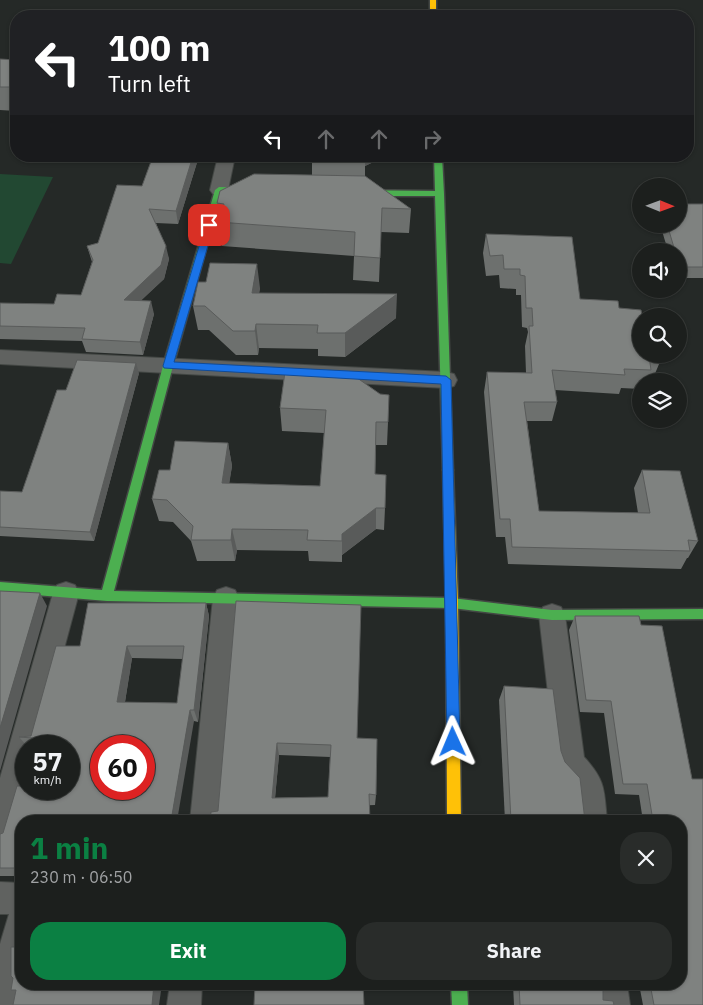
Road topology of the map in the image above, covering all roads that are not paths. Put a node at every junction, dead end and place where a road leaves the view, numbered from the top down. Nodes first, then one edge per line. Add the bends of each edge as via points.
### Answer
1 (226, 162) edge
2 (438, 162) edge
3 (220, 190) junction
4 (267, 191) edge
5 (344, 192) edge
6 (440, 194) junction
7 (0, 357) edge
8 (168, 366) junction
9 (446, 380) junction
10 (0, 587) edge
11 (66, 593) junction
12 (107, 596) junction
13 (226, 598) junction
14 (452, 603) junction
15 (703, 614) edge
16 (552, 615) junction
17 (206, 815) edge
18 (454, 815) edge
19 (591, 815) edge
20 (0, 830) edge
21 (0, 898) edge
22 (15, 899) edge
23 (15, 949) edge
24 (185, 990) edge
25 (459, 990) edge
26 (612, 990) edge
27 (2, 1005) edge
28 (184, 1005) edge
29 (460, 1005) edge
30 (613, 1005) edge

1 - 3 street
2 - 6 street
3 - 4 street
3 - 8 street
5 - 6 street
6 - 9 street
7 - 8 street
8 - 9 street
8 - 12 street
9 - 14 street
10 - 11 street
11 - 12 street
11 - 20 street
12 - 13 street
13 - 14 street
13 - 17 street
14 - 16 street
14 - 18 street
15 - 16 street
16 - 19 street via 570,763 588,783
21 - 22 street
23 - 27 street
24 - 28 street
25 - 29 street
26 - 30 street

